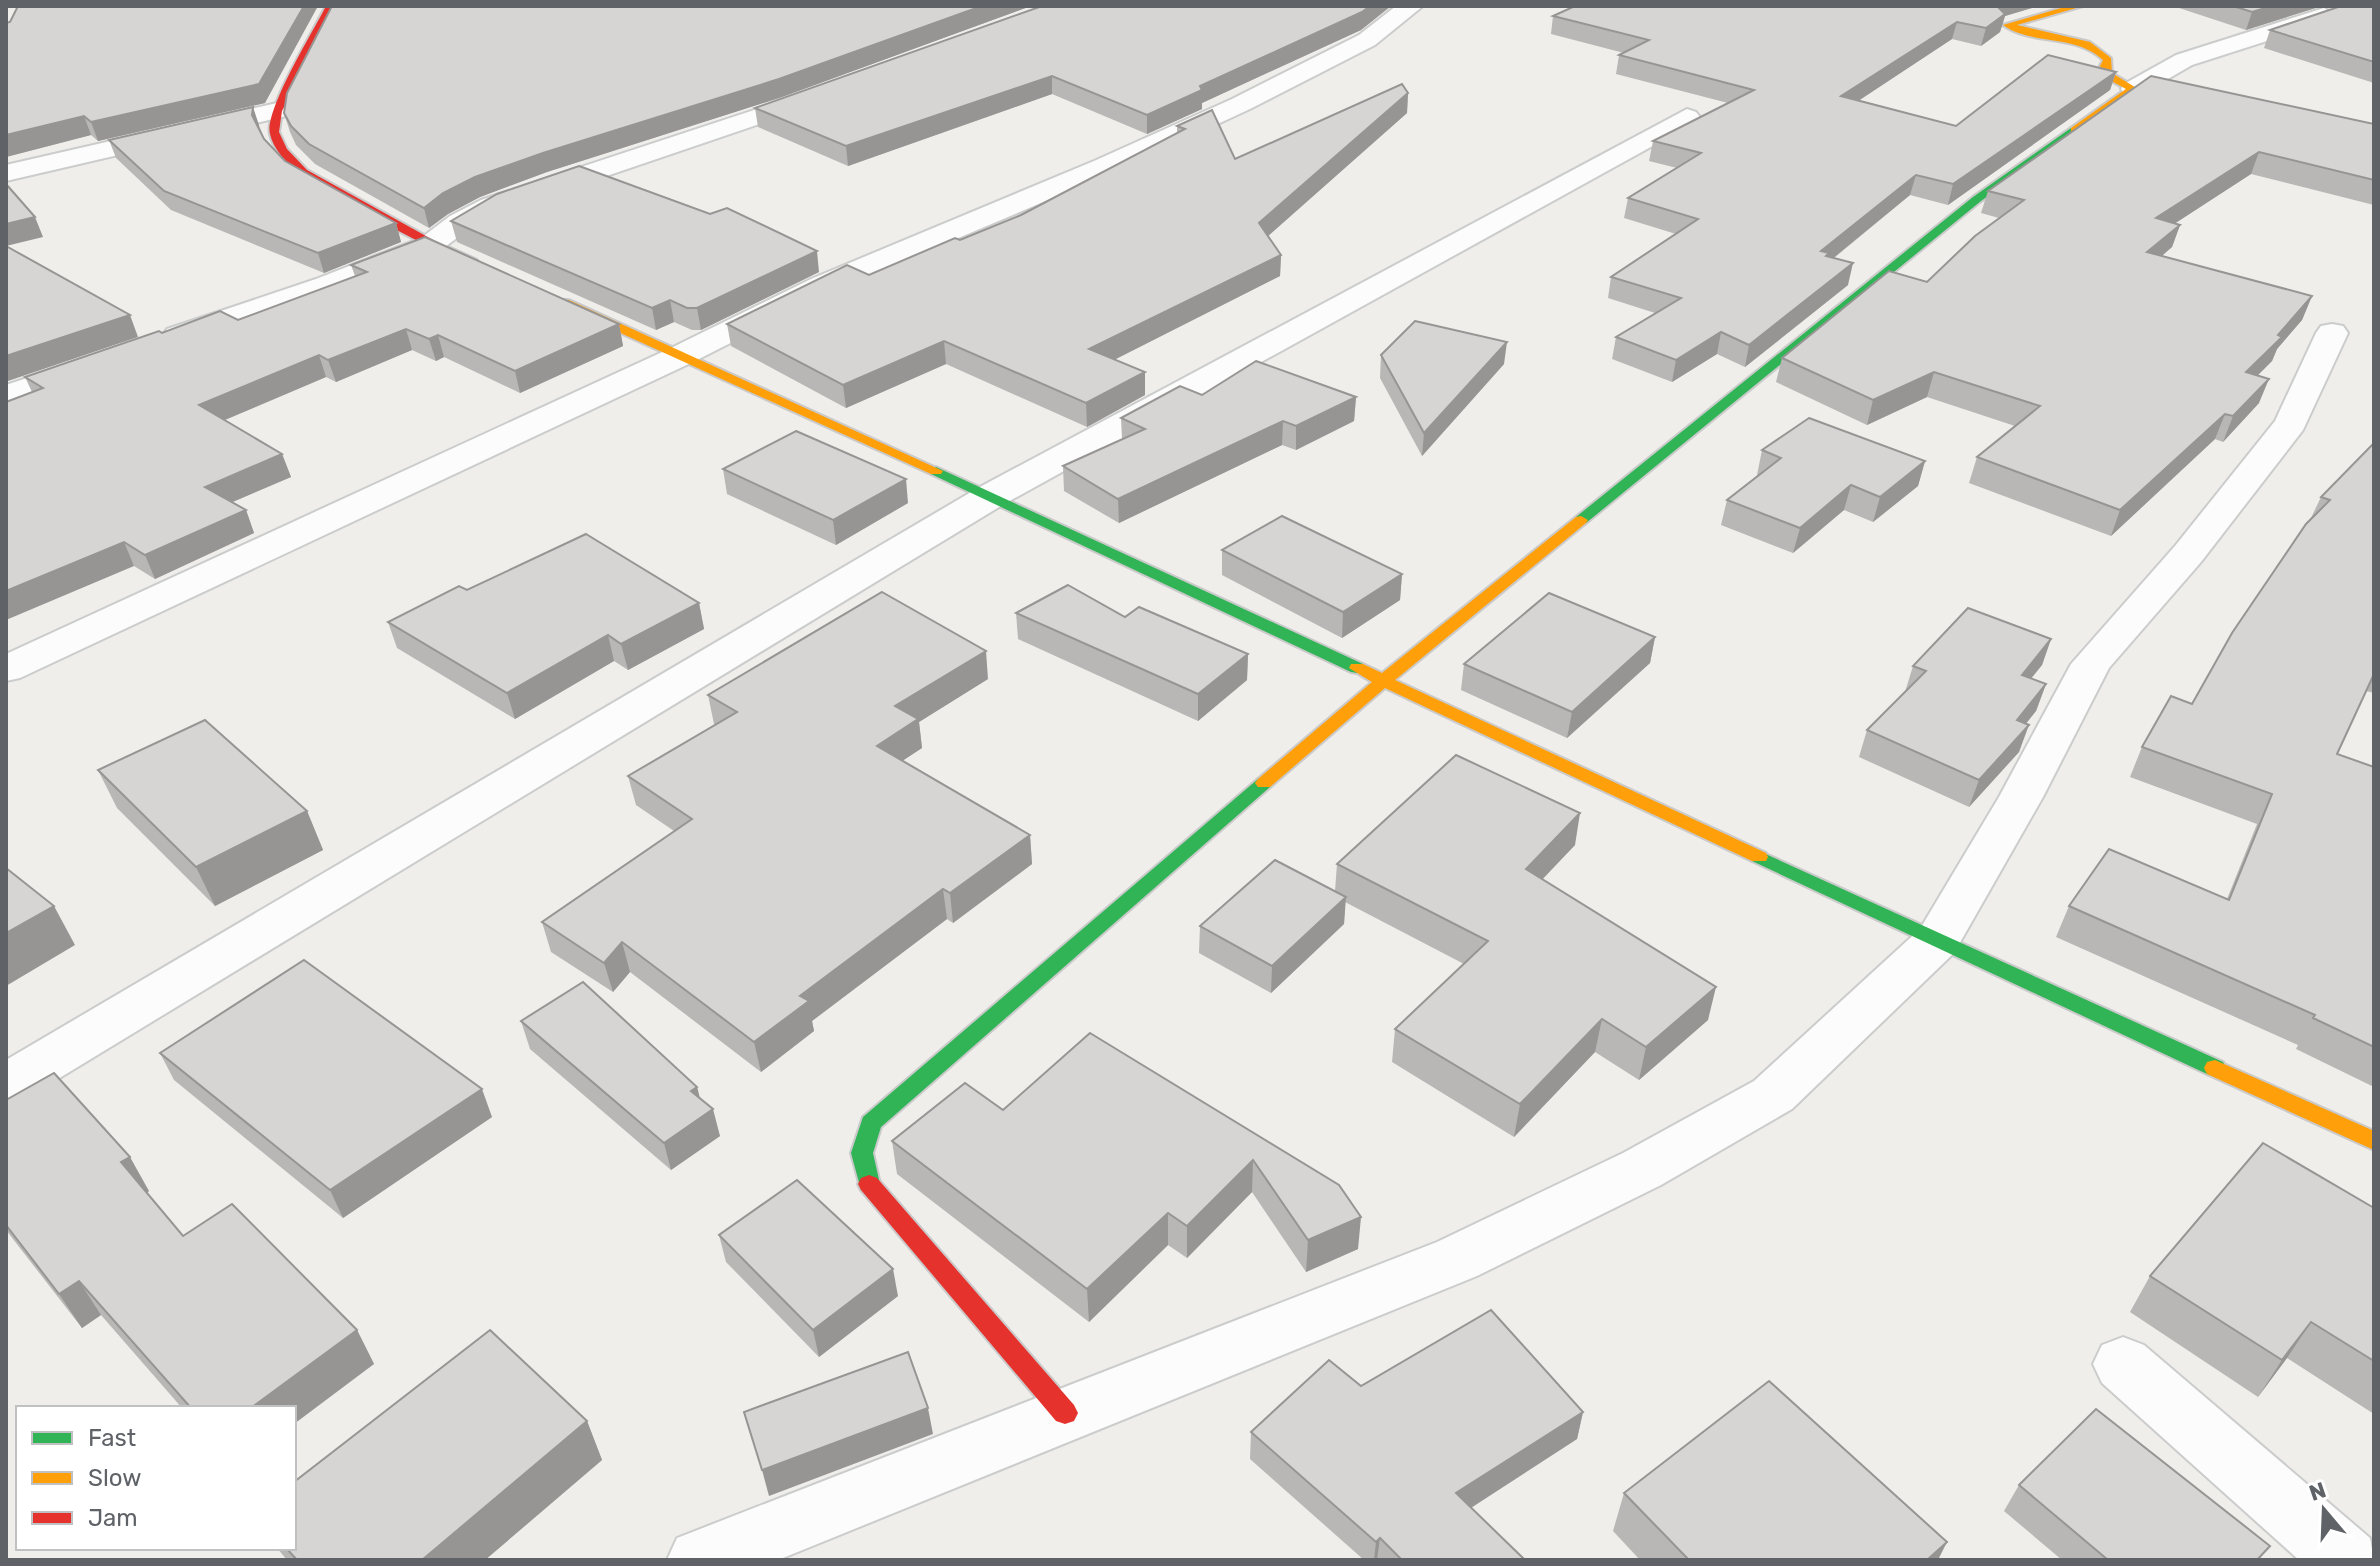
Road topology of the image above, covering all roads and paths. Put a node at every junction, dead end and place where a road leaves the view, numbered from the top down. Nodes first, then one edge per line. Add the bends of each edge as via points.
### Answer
1 (331, 6) edge
2 (1412, 6) edge
3 (2078, 6) edge
4 (2321, 6) edge
5 (836, 89) edge
6 (2133, 89) junction
7 (277, 111) junction
8 (1687, 117) dead end
9 (6, 173) edge
10 (431, 244) junction
11 (487, 269) edge
12 (542, 293) edge
13 (2332, 333) dead end
14 (146, 347) edge
15 (682, 355) junction
16 (115, 358) edge
17 (6, 396) edge
18 (991, 496) junction
19 (6, 669) edge
20 (1383, 681) junction
21 (1937, 941) junction
22 (6, 1085) edge
23 (2374, 1141) edge
24 (2123, 1364) dead end
25 (1065, 1413) junction
26 (731, 1555) edge
27 (2347, 1560) edge

1 - 7 street
2 - 15 street via 1367,40 1241,104 822,285
3 - 6 street via 2008,25 2089,43 2104,51 2107,75
4 - 6 street via 2345,9 2184,60
5 - 10 street via 491,206
6 - 20 street via 1977,199
7 - 9 street
7 - 10 street via 274,132 282,150 303,172
8 - 18 street
10 - 11 street
10 - 14 street
12 - 15 street
13 - 21 street via 2291,423 2188,554 2091,664
15 - 18 street
15 - 19 street
16 - 17 street
18 - 20 street
18 - 22 street
20 - 21 street
20 - 25 street via 871,1123 862,1153 866,1180
21 - 23 street
21 - 25 street via 1773,1095 1642,1169 1457,1259
24 - 27 street
25 - 26 street

